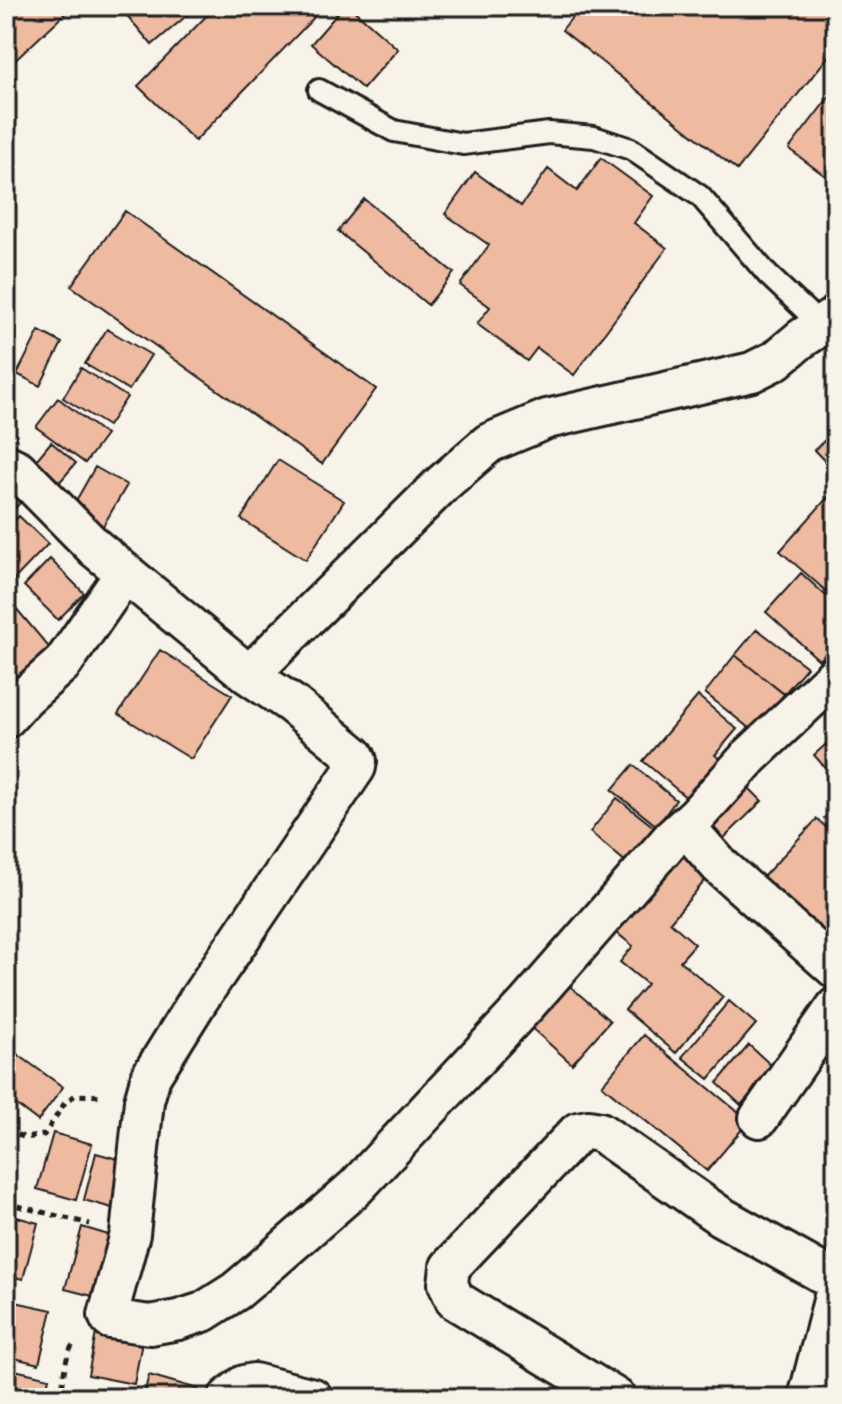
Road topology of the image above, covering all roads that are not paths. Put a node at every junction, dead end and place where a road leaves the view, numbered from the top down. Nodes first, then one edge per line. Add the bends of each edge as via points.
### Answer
1 (319, 90) dead end
2 (831, 327) edge
3 (6, 464) edge
4 (125, 573) junction
5 (249, 675) junction
6 (836, 675) edge
7 (6, 718) edge
8 (685, 826) junction
9 (836, 969) edge
10 (836, 1007) edge
11 (759, 1118) dead end
12 (836, 1281) edge
13 (836, 1289) edge
14 (228, 1398) edge
15 (313, 1398) edge
16 (616, 1398) edge
17 (808, 1398) edge

1 - 2 lane via 394,131 449,142 549,133 594,137 631,149 700,196 768,275
2 - 5 street via 801,339 752,372 547,419 489,443
3 - 4 street
4 - 5 street
4 - 7 street via 63,663
5 - 8 street via 355,756 356,767 151,1076 130,1234 110,1319 150,1325 178,1320 203,1312 236,1291 356,1187
6 - 8 street
8 - 9 street via 719,865
10 - 11 street
12 - 16 street via 720,1216 600,1132 578,1132 450,1267 448,1284 455,1300
13 - 17 street
14 - 15 street via 254,1383

